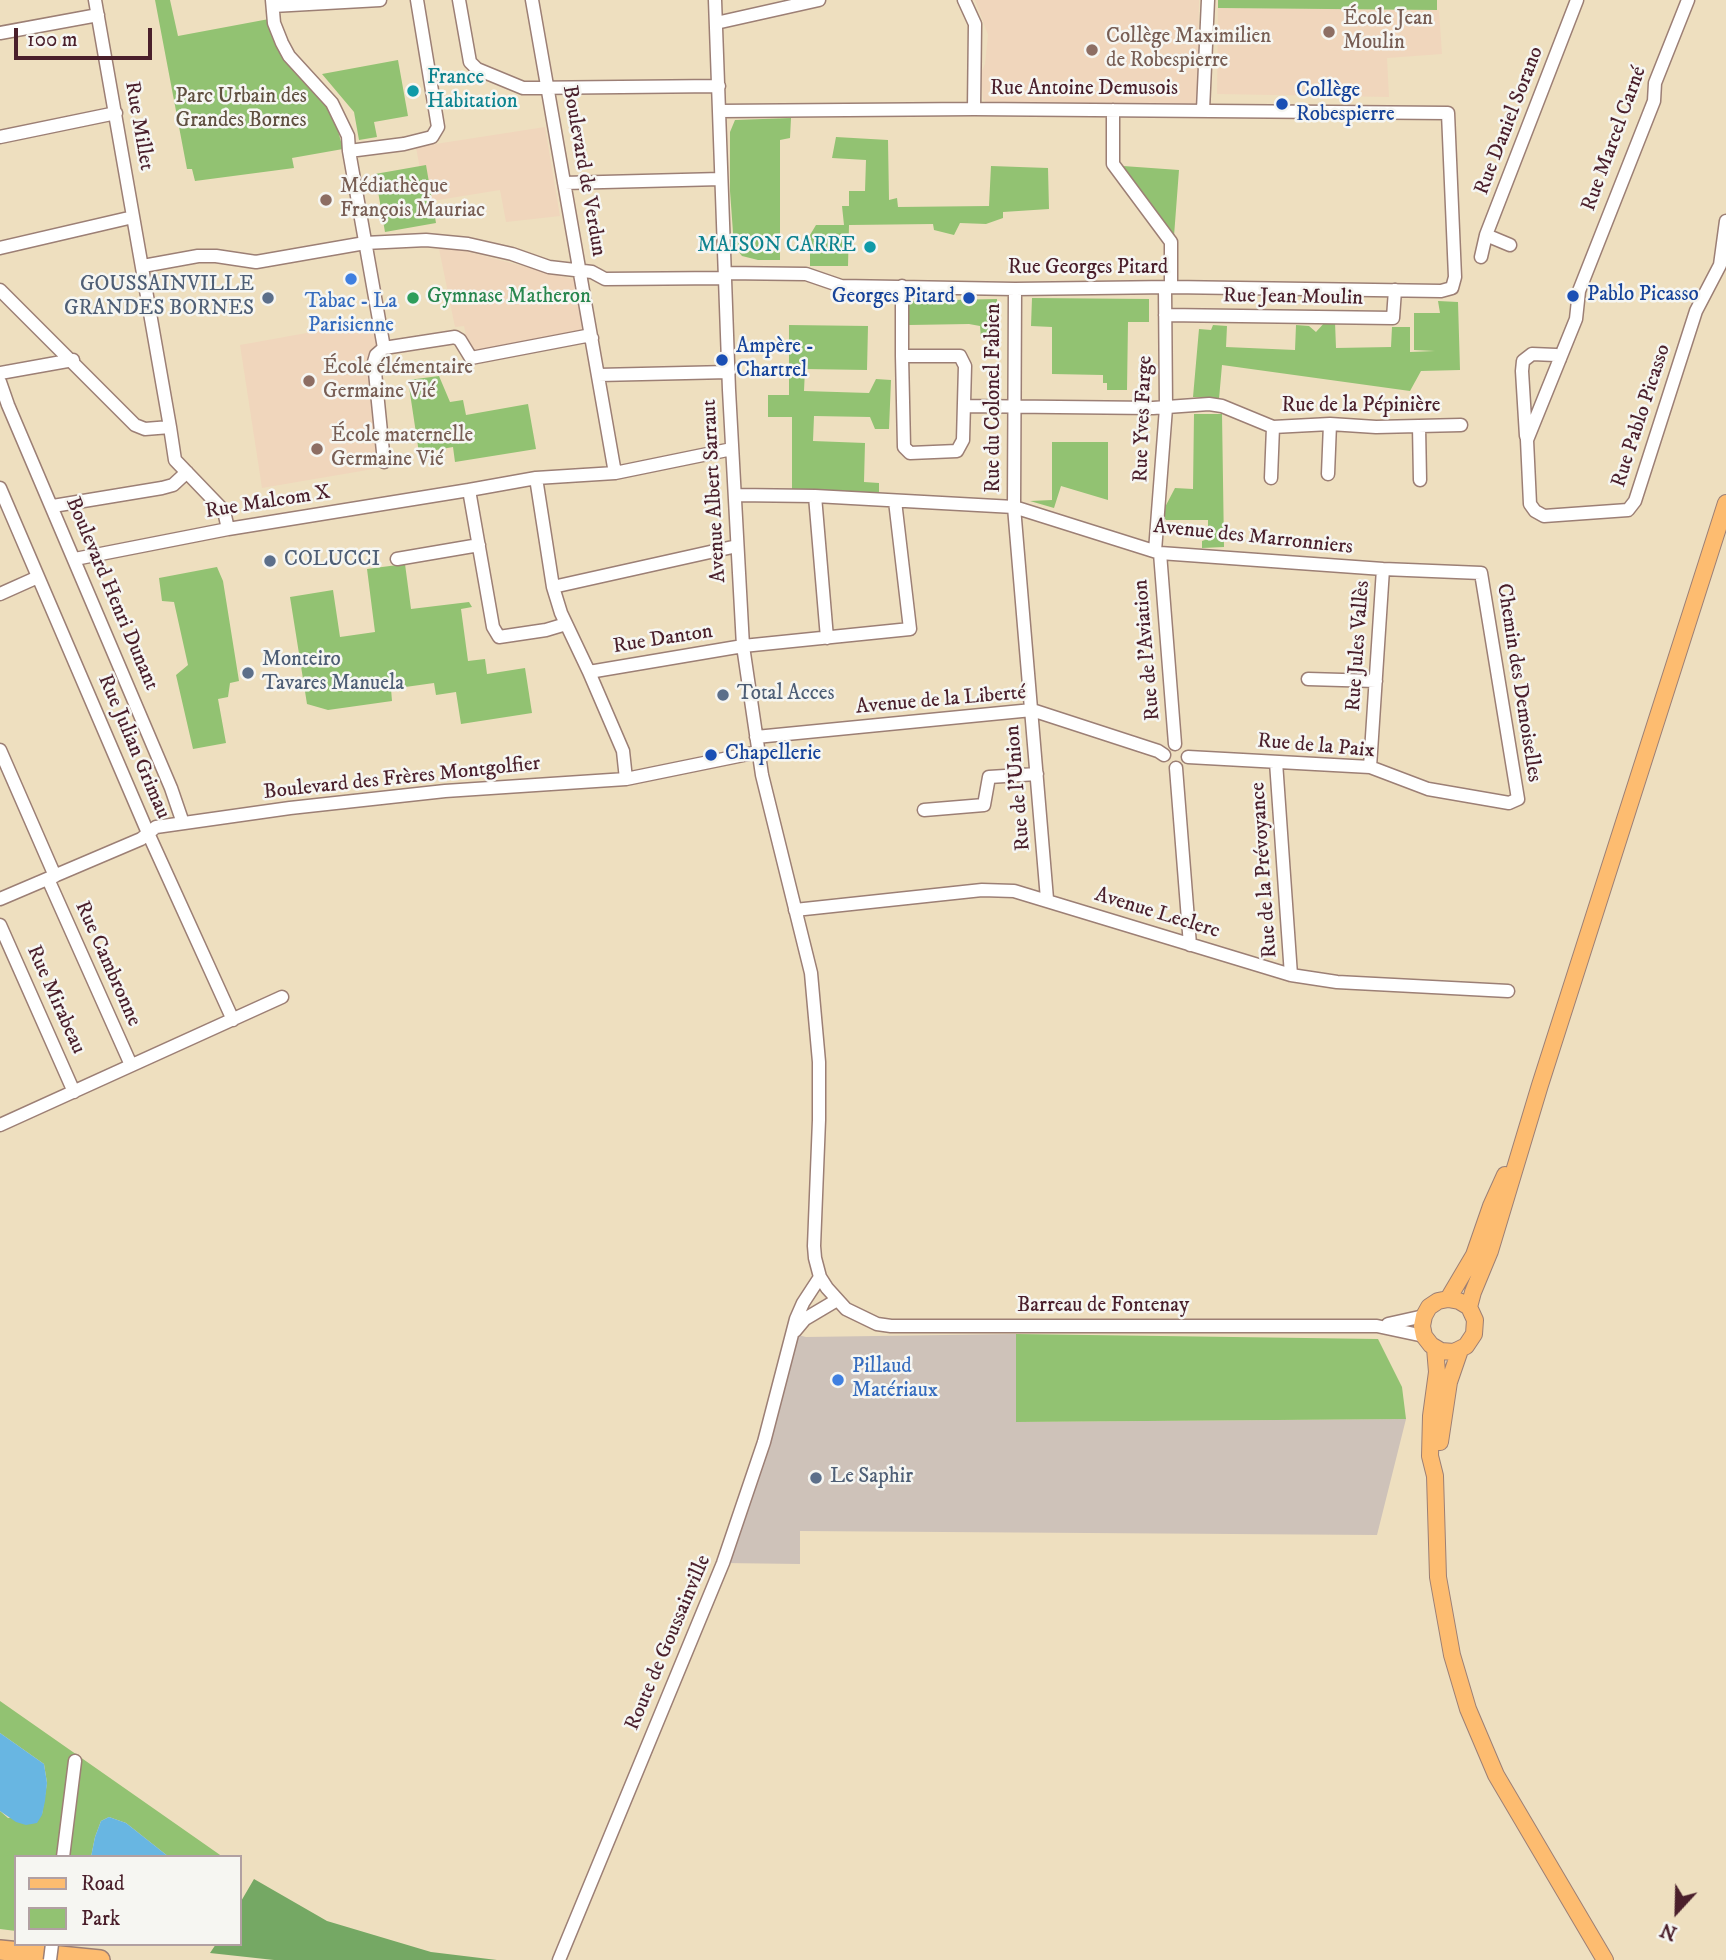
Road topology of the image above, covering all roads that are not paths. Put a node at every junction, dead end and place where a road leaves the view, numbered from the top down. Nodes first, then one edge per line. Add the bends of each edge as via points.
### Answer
1 (95, 0) edge
2 (380, 0) edge
3 (417, 0) edge
4 (459, 0) edge
5 (532, 0) edge
6 (715, 0) edge
7 (819, 0) edge
8 (964, 0) edge
9 (1208, 0) edge
10 (1577, 0) edge
11 (1688, 0) edge
12 (273, 3) edge
13 (98, 15) junction
14 (716, 23) junction
15 (0, 33) edge
16 (719, 86) junction
17 (548, 88) junction
18 (974, 109) junction
19 (1113, 110) junction
20 (1203, 110) junction
21 (719, 111) junction
22 (116, 113) junction
23 (0, 136) edge
24 (349, 151) junction
25 (721, 179) junction
26 (564, 183) junction
27 (134, 217) junction
28 (1726, 221) edge
29 (1486, 235) junction
30 (365, 243) junction
31 (1510, 245) dead end
32 (0, 248) edge
33 (1481, 257) dead end
34 (143, 266) junction
35 (581, 271) junction
36 (725, 275) junction
37 (902, 286) junction
38 (1168, 288) junction
39 (1452, 288) joint
40 (1016, 289) junction
41 (0, 290) edge
42 (1395, 290) junction
43 (1579, 291) joint
44 (1165, 315) junction
45 (592, 338) junction
46 (384, 348) junction
47 (902, 356) junction
48 (1560, 359) junction
49 (72, 360) junction
50 (729, 372) junction
51 (0, 373) edge
52 (598, 375) junction
53 (0, 382) edge
54 (964, 406) junction
55 (1014, 407) junction
56 (1166, 408) junction
57 (1330, 424) junction
58 (1461, 425) dead end
59 (1419, 426) junction
60 (170, 427) junction
61 (1273, 427) junction
62 (1527, 440) junction
63 (732, 449) junction
64 (384, 463) dead end
65 (187, 472) junction
66 (615, 473) junction
67 (1328, 474) dead end
68 (536, 478) junction
69 (1271, 478) dead end
70 (1420, 481) dead end
71 (0, 488) edge
72 (469, 490) junction
73 (735, 495) junction
74 (815, 496) junction
75 (895, 501) junction
76 (1726, 503) edge
77 (53, 506) junction
78 (1014, 507) junction
79 (228, 529) junction
80 (479, 545) junction
81 (737, 546) junction
82 (1158, 552) junction
83 (75, 559) junction
84 (397, 559) dead end
85 (1383, 569) junction
86 (1481, 573) joint
87 (38, 577) junction
88 (553, 587) junction
89 (0, 594) edge
90 (566, 624) junction
91 (827, 638) junction
92 (743, 646) junction
93 (589, 671) junction
94 (1308, 678) dead end
95 (1376, 681) junction
96 (1032, 710) junction
97 (756, 737) junction
98 (1175, 744) junction
99 (0, 750) edge
100 (758, 752) junction
101 (1164, 755) junction
102 (1188, 757) junction
103 (1276, 762) junction
104 (1370, 767) junction
105 (1176, 768) junction
106 (1037, 774) junction
107 (626, 779) junction
108 (1518, 799) joint
109 (924, 810) dead end
110 (183, 823) junction
111 (148, 833) junction
112 (51, 877) junction
113 (0, 899) edge
114 (1047, 899) junction
115 (795, 910) junction
116 (0, 925) edge
117 (1190, 944) junction
118 (1291, 975) junction
119 (1508, 991) dead end
120 (282, 997) dead end
121 (233, 1020) junction
122 (131, 1065) junction
123 (1540, 1085) junction
124 (74, 1092) junction
125 (0, 1125) edge
126 (820, 1277) junction
127 (1448, 1299) junction
128 (837, 1300) junction
129 (1469, 1307) junction
130 (1424, 1316) junction
131 (1377, 1326) junction
132 (793, 1334) junction
133 (1430, 1342) junction
134 (1460, 1350) junction
135 (1435, 1476) junction
136 (75, 1761) dead end
137 (63, 1855) edge
138 (32, 1946) edge
139 (0, 1950) edge
140 (55, 1953) edge
141 (100, 1960) edge
142 (559, 1960) edge
143 (1605, 1960) edge

1 - 13 street, Rue Millet
2 - 12 street
3 - 24 street via 438,127 432,137
4 - 17 street via 470,62 477,69 523,88
5 - 17 street, Boulevard de Verdun
6 - 14 street, Avenue Albert Sarraut
7 - 14 street
8 - 18 street via 975,24
9 - 20 street
10 - 29 street, Rue Daniel Sorano
11 - 43 street, Rue Marcel Carné via 1655,83 1654,101
12 - 24 street via 282,43 332,103 348,136
13 - 15 street
13 - 22 street, Rue Millet
14 - 16 street, Avenue Albert Sarraut
16 - 17 street
16 - 21 street, Avenue Albert Sarraut
17 - 26 street, Boulevard de Verdun
18 - 19 street, Rue Antoine Demusois
18 - 21 street, Rue Antoine Demusois
19 - 20 street, Rue Antoine Demusois
19 - 38 street, Rue Yves Farge via 1113,164 1171,242
20 - 39 street, Rue Antoine Demusois via 1448,114
21 - 25 street, Avenue Albert Sarraut
22 - 23 street
22 - 27 street, Rue Millet
24 - 30 street
25 - 26 street
25 - 36 street, Avenue Albert Sarraut
26 - 35 street, Boulevard de Verdun
27 - 32 street
27 - 34 street, Rue Millet
28 - 62 street, Rue Pablo Picasso via 1720,265 1703,293 1628,510 1544,516 1535,511 1530,504
29 - 31 street
29 - 33 street, Rue Daniel Sorano
30 - 34 street, Rue Georges Pitard via 289,258 256,261 198,256
30 - 35 street, Rue Georges Pitard via 426,240 468,244 549,267
30 - 46 street
34 - 60 street, Rue Millet
35 - 36 street, Rue Georges Pitard via 605,279
35 - 45 street, Boulevard de Verdun
36 - 37 street, Rue Georges Pitard via 795,273 841,286
36 - 50 street, Avenue Albert Sarraut
37 - 40 street, Rue Georges Pitard
37 - 47 street
38 - 40 street, Rue Georges Pitard
38 - 42 street, Rue Georges Pitard
38 - 44 street, Rue Yves Farge
39 - 42 street, Rue Georges Pitard
40 - 55 street, Rue du Colonel Fabien
41 - 49 street
42 - 44 street, Rue Jean Moulin via 1393,318
43 - 48 street, Rue Pablo Picasso via 1576,318
44 - 56 street, Rue Yves Farge
45 - 46 street via 471,358 455,337
45 - 52 street, Boulevard de Verdun
46 - 64 street via 374,362
47 - 54 street via 960,356 965,366
47 - 54 street via 904,447 910,453 957,451 963,440
48 - 62 street, Rue Pablo Picasso
48 - 62 street, Rue Pablo Picasso via 1532,354 1523,361
49 - 51 street
49 - 60 street via 135,425
50 - 52 street
50 - 63 street, Avenue Albert Sarraut
52 - 66 street, Boulevard de Verdun
53 - 77 street, Boulevard Henri Dunant
54 - 55 street
55 - 56 street
55 - 78 street, Rue du Colonel Fabien
56 - 61 street, Rue de la Pépinière via 1222,406
56 - 82 street, Rue Yves Farge
57 - 59 street, Rue de la Pépinière
57 - 61 street, Rue de la Pépinière
57 - 67 street
58 - 59 street, Rue de la Pépinière
59 - 70 street
60 - 65 street, Rue Millet via 175,460
61 - 69 street
63 - 66 street, Rue Malcom X
63 - 73 street, Avenue Albert Sarraut
65 - 77 street via 162,488
65 - 79 street, Rue Millet via 224,511
66 - 68 street, Rue Malcom X
68 - 72 street, Rue Malcom X
68 - 88 street
71 - 87 street, Rue Julian Grimau
72 - 79 street, Rue Malcom X
72 - 80 street
73 - 74 street, Avenue des Marronniers
73 - 81 street, Avenue Albert Sarraut
74 - 75 street, Avenue des Marronniers
74 - 91 street
75 - 78 street, Avenue des Marronniers
75 - 91 street, Rue Danton via 910,629
76 - 123 main road
77 - 83 street, Boulevard Henri Dunant
78 - 82 street, Avenue des Marronniers
78 - 96 street, Rue de l'Union
79 - 83 street, Rue Malcom X
80 - 84 street
80 - 90 street via 493,627 499,637
81 - 88 street
81 - 92 street, Avenue Albert Sarraut
82 - 85 street, Avenue des Marronniers
82 - 98 street, Rue de l'Aviation
83 - 110 street, Boulevard Henri Dunant
85 - 86 street, Avenue des Marronniers
85 - 95 street, Rue Jules Vallès
86 - 108 street, Chemin des Demoiselles
87 - 89 street
87 - 111 street, Rue Julian Grimau
88 - 90 street
90 - 93 street
91 - 92 street, Rue Danton
92 - 93 street, Rue Danton
92 - 97 street, Avenue Albert Sarraut
93 - 107 street via 624,751
94 - 95 street
95 - 104 street, Rue Jules Vallès
96 - 97 street, Avenue de la Liberté
96 - 101 street, Avenue de la Liberté
96 - 106 street, Rue de l'Union
97 - 100 street, Avenue Albert Sarraut
98 - 101 street via 1166,748
98 - 102 street via 1186,749
99 - 112 street, Rue Cambronne
100 - 107 street, Boulevard des Frères Montgolfier
100 - 115 street, Avenue Albert Sarraut
101 - 105 street via 1166,763
102 - 103 street, Rue de la Paix
102 - 105 street
103 - 104 street, Rue de la Paix
103 - 118 street, Rue de la Prévoyance
104 - 108 street, Rue de la Paix via 1429,789 1509,803
105 - 117 street
106 - 109 street via 989,777 984,805
106 - 114 street, Rue de l'Union
107 - 110 street, Boulevard des Frères Montgolfier via 445,791
110 - 111 street, Boulevard des Frères Montgolfier via 156,827
111 - 112 street, Boulevard des Frères Montgolfier
111 - 121 street, Rue Julian Grimau
112 - 113 street, Boulevard des Frères Montgolfier
112 - 122 street, Rue Cambronne
114 - 115 street, Avenue Leclerc via 982,890
114 - 117 street, Avenue Leclerc
115 - 126 street, Avenue Albert Sarraut via 810,973 819,1062 814,1246
116 - 124 street, Rue Mirabeau
117 - 118 street, Avenue Leclerc
118 - 119 street, Avenue Leclerc via 1337,982
120 - 121 street
121 - 122 street
122 - 124 street
123 - 127 main road via 1474,1255
123 - 129 main road
124 - 125 street
126 - 128 street
126 - 132 street, Route de Goussainville via 799,1311
127 - 129 main road
127 - 130 main road via 1433,1304
128 - 131 street, Barreau de Fontenay via 877,1324 909,1327
128 - 132 street via 806,1319
129 - 134 main road via 1476,1327
130 - 131 street, Barreau de Fontenay
130 - 133 main road via 1422,1326
131 - 133 street, Barreau de Fontenay
132 - 142 street, Route de Goussainville via 731,1543
133 - 134 main road via 1447,1352
133 - 135 main road via 1437,1373 1430,1457
134 - 135 main road via 1448,1382
135 - 143 main road via 1440,1589 1468,1709 1511,1804
136 - 137 street
138 - 140 highway
139 - 140 highway
140 - 141 highway

